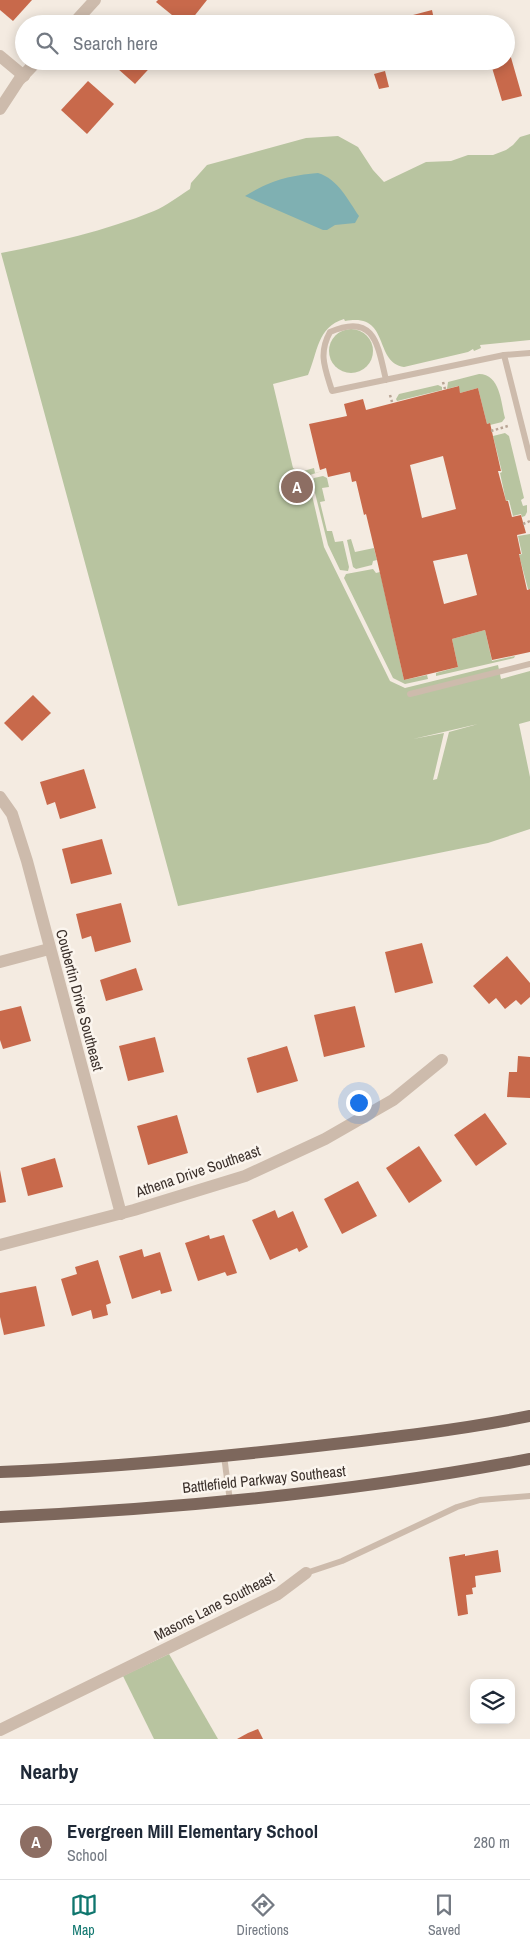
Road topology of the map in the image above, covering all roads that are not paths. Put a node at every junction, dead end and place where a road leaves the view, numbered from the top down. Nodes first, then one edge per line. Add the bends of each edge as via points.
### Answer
1 (95, 0) edge
2 (81, 15) edge
3 (0, 56) edge
4 (15, 68) edge
5 (17, 70) edge
6 (29, 70) edge
7 (24, 76) junction
8 (0, 109) edge
9 (530, 353) edge
10 (504, 355) junction
11 (386, 380) junction
12 (530, 458) edge
13 (530, 664) edge
14 (410, 694) dead end
15 (0, 797) edge
16 (50, 949) junction
17 (0, 962) edge
18 (442, 1060) dead end
19 (121, 1214) junction
20 (0, 1245) edge
21 (530, 1416) edge
22 (224, 1456) junction
23 (530, 1459) edge
24 (0, 1472) edge
25 (530, 1496) edge
26 (230, 1501) junction
27 (0, 1517) edge
28 (306, 1573) joint
29 (0, 1730) edge

1 - 2 street
3 - 4 street
5 - 7 street
6 - 7 street
7 - 8 street
9 - 10 lane
10 - 11 lane
10 - 12 lane
11 - 11 lane via 332,391 322,352 330,332 352,325 369,331 375,338
13 - 14 lane
15 - 16 street, Coubertin Drive Southeast via 12,814
16 - 17 street
16 - 19 street, Coubertin Drive Southeast
18 - 19 street, Athena Drive Southeast via 393,1100 325,1139 246,1176
19 - 20 street, Athena Drive Southeast
21 - 22 main road, Battlefield Parkway Southeast via 421,1434
22 - 24 main road, Battlefield Parkway Southeast
22 - 26 lane
23 - 26 main road, Battlefield Parkway Southeast via 427,1476
25 - 28 lane, Masons Lane Southeast via 480,1500 457,1507 342,1562
26 - 27 main road, Battlefield Parkway Southeast
28 - 29 street, Masons Lane Southeast via 278,1594

